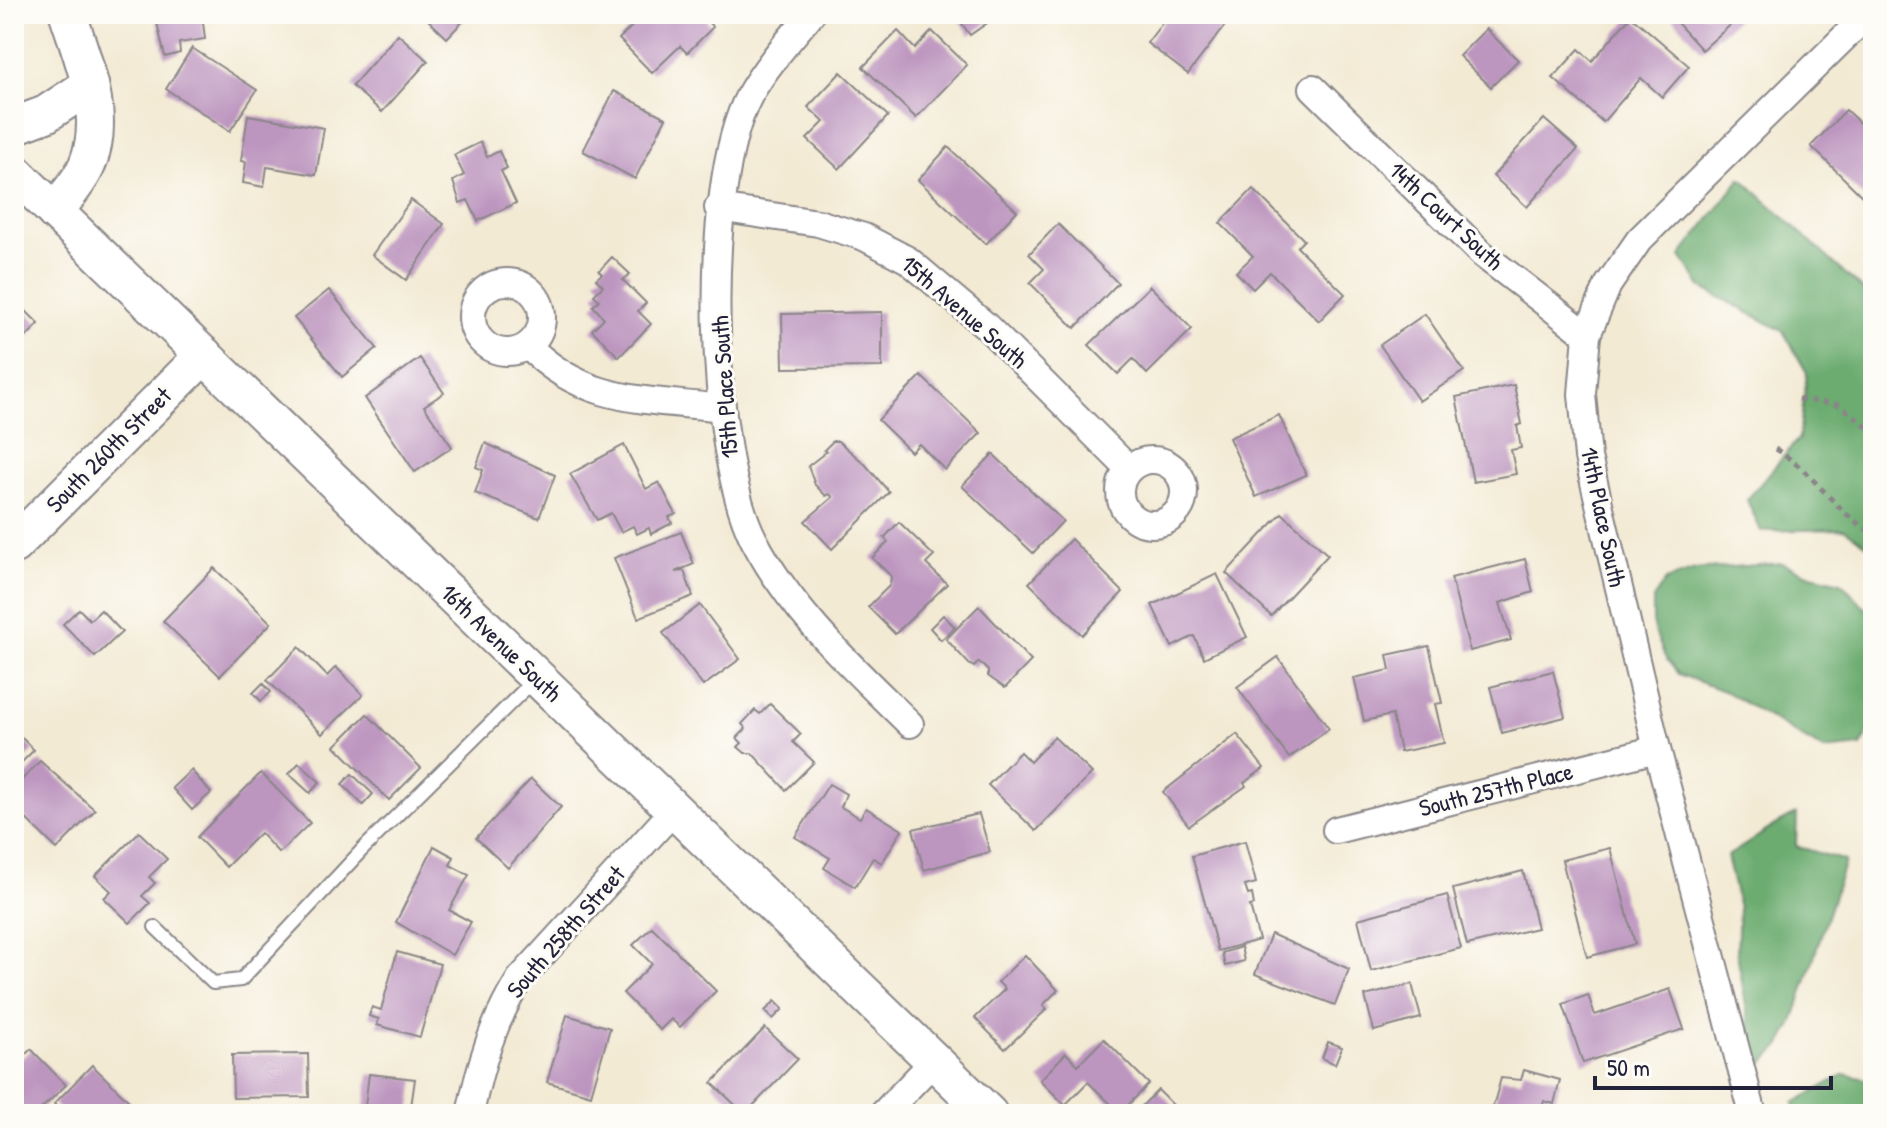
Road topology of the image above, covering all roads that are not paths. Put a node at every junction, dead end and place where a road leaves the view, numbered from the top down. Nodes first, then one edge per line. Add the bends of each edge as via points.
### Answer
1 (68, 14) edge
2 (811, 14) edge
3 (1868, 20) edge
4 (90, 85) junction
5 (1313, 88) dead end
6 (14, 126) edge
7 (14, 172) edge
8 (718, 208) junction
9 (55, 212) junction
10 (1587, 335) junction
11 (528, 346) dead end
12 (204, 355) junction
13 (722, 408) junction
14 (1129, 469) dead end
15 (18, 534) edge
16 (537, 677) junction
17 (910, 724) dead end
18 (1657, 749) junction
19 (674, 810) junction
20 (1336, 830) dead end
21 (155, 927) dead end
22 (934, 1061) junction
23 (1744, 1112) edge
24 (470, 1114) edge
25 (883, 1114) edge
26 (989, 1114) edge

1 - 4 main road
2 - 8 street, 15th Place South via 749,96
3 - 10 street, 14th Place South via 1639,240 1608,285
4 - 6 main road via 46,114
4 - 9 main road via 93,146 86,168
5 - 10 street, 14th Court South via 1482,254
7 - 9 main road, 16th Avenue South
8 - 13 street, 15th Place South
8 - 14 street, 15th Avenue South via 848,231 908,260 985,325
9 - 12 main road, 16th Avenue South
10 - 18 street, 14th Place South via 1582,394 1588,457
11 - 13 street via 562,376 586,388
12 - 15 main road, South 260th Street
12 - 16 main road, 16th Avenue South
13 - 17 street, 15th Place South via 735,493 763,558 804,618
16 - 19 main road, 16th Avenue South
16 - 21 lane via 352,860 241,980 213,983
18 - 20 street, South 257th Place
18 - 23 street, 14th Place South
19 - 22 main road, 16th Avenue South
19 - 24 street, South 258th Street via 514,988 487,1042
22 - 25 street
22 - 26 main road, 16th Avenue South

